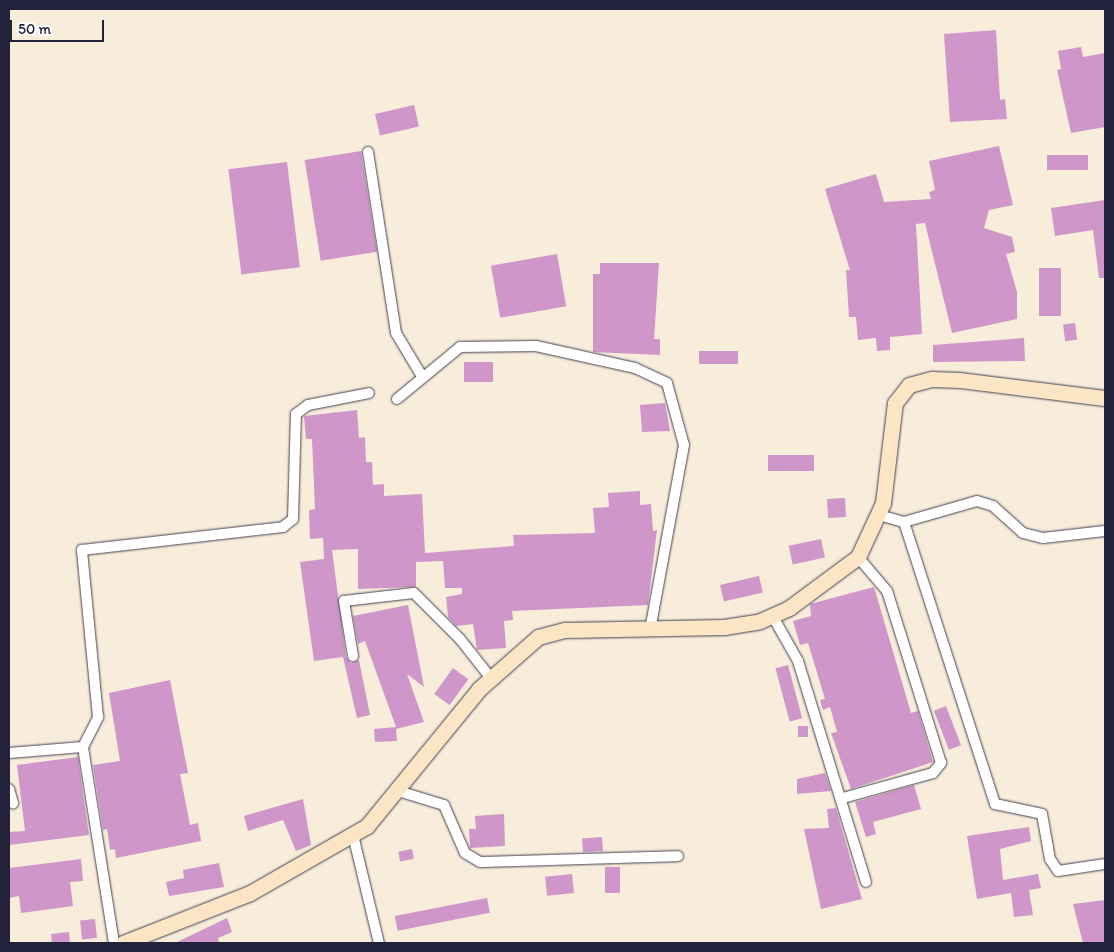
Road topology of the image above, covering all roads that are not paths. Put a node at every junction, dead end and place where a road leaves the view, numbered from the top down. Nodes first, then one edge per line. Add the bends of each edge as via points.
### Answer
1 (368, 152) dead end
2 (423, 378) junction
3 (370, 393) dead end
4 (1105, 398) edge
5 (397, 399) dead end
6 (879, 515) junction
7 (904, 522) junction
8 (1105, 531) edge
9 (858, 557) junction
10 (772, 615) junction
11 (650, 630) junction
12 (353, 656) dead end
13 (490, 677) junction
14 (83, 747) junction
15 (9, 753) edge
16 (9, 789) edge
17 (398, 791) junction
18 (843, 798) junction
19 (13, 803) dead end
20 (353, 835) junction
21 (678, 856) dead end
22 (1105, 864) edge
23 (866, 882) dead end
24 (114, 943) edge
25 (122, 943) edge
26 (379, 943) edge

1 - 2 street via 396,333
2 - 5 street
2 - 11 street via 460,347 536,346 635,368 667,383 684,445
3 - 14 street via 308,405 296,414 294,519 283,527 82,550 98,717
4 - 6 main road via 960,380 932,379 909,385 895,403
6 - 7 street
6 - 9 main road
7 - 8 street via 977,501 993,506 1023,533 1043,538
7 - 22 street via 995,804 1042,814 1050,859 1058,871
9 - 10 main road
9 - 18 street via 887,591 941,763 933,773
10 - 11 main road via 724,627
10 - 18 street via 798,661
11 - 13 main road via 565,630 538,637
12 - 13 street via 344,601 414,593 460,639
13 - 17 main road
14 - 15 street
14 - 24 street
16 - 19 street
17 - 20 main road
17 - 21 street via 444,805 465,853 480,862
18 - 23 street
20 - 25 main road via 250,893
20 - 26 street

